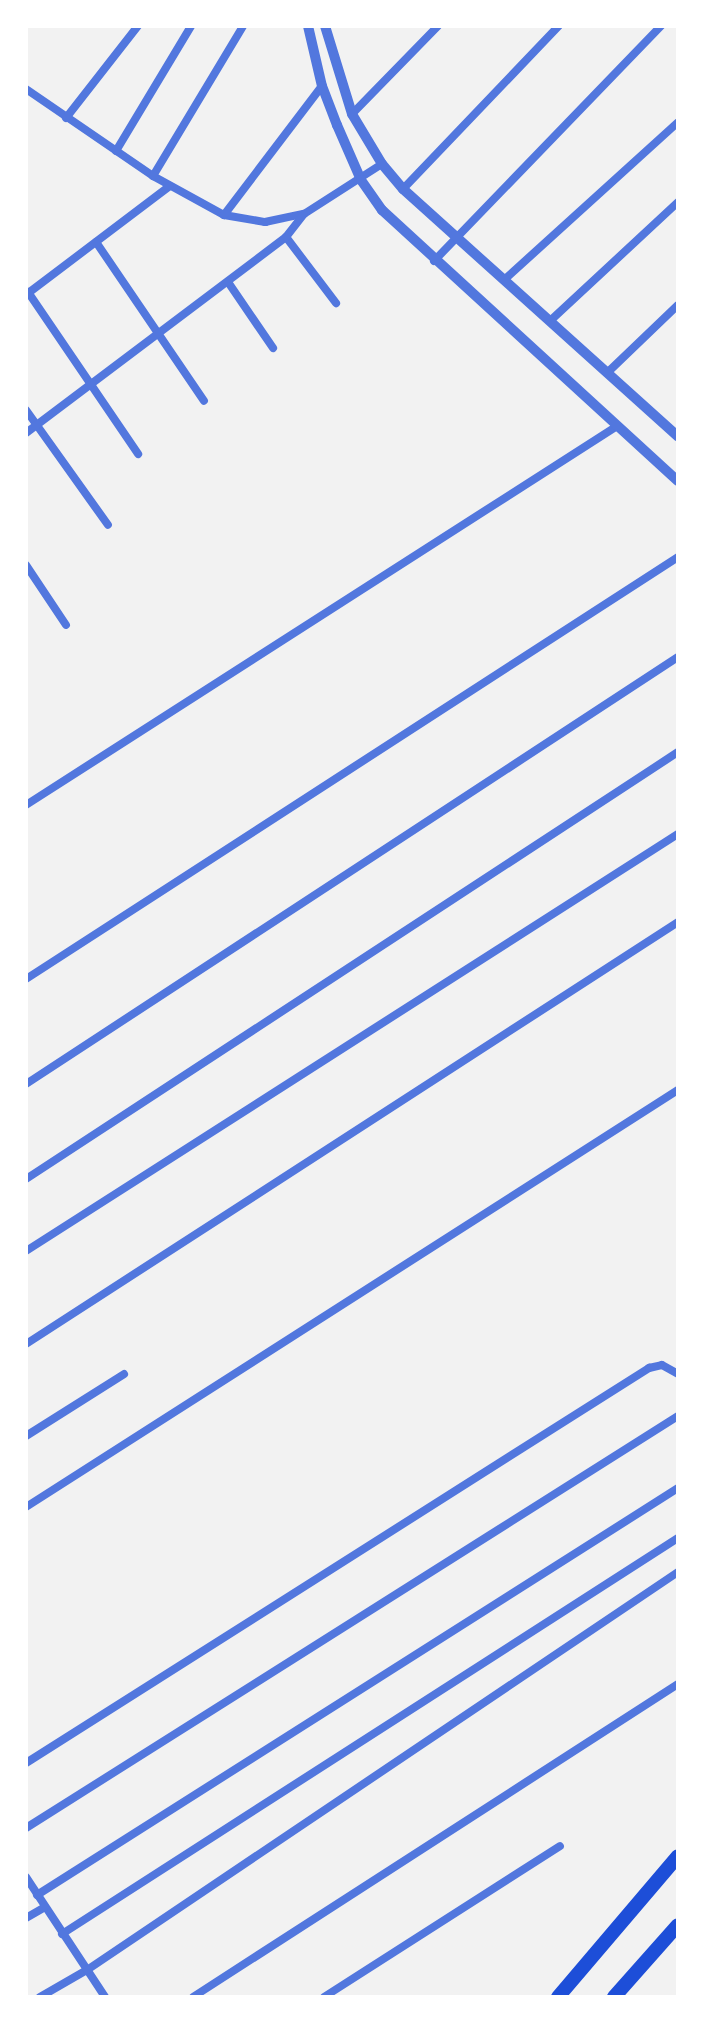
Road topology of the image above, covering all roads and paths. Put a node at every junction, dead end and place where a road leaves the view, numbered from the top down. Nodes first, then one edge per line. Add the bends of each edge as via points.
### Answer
1 (138, 26) edge
2 (191, 26) edge
3 (243, 26) edge
4 (308, 26) edge
5 (325, 26) edge
6 (438, 26) edge
7 (559, 26) edge
8 (661, 26) edge
9 (322, 86) junction
10 (26, 89) edge
11 (352, 114) junction
12 (66, 118) junction
13 (678, 122) edge
14 (116, 151) junction
15 (382, 164) junction
16 (153, 176) junction
17 (361, 180) junction
18 (170, 186) junction
19 (403, 189) junction
20 (678, 202) edge
21 (304, 214) junction
22 (224, 215) junction
23 (286, 237) junction
24 (457, 237) junction
25 (96, 242) junction
26 (434, 261) junction
27 (504, 280) junction
28 (228, 282) junction
29 (27, 293) edge
30 (336, 303) dead end
31 (678, 305) edge
32 (550, 321) junction
33 (158, 334) junction
34 (273, 348) dead end
35 (607, 373) junction
36 (90, 385) junction
37 (204, 401) dead end
38 (26, 410) edge
39 (37, 425) junction
40 (617, 426) junction
41 (26, 433) edge
42 (678, 437) edge
43 (138, 454) dead end
44 (678, 481) edge
45 (108, 525) dead end
46 (678, 557) edge
47 (26, 565) edge
48 (66, 625) dead end
49 (678, 657) edge
50 (678, 752) edge
51 (26, 805) edge
52 (678, 834) edge
53 (678, 922) edge
54 (26, 979) edge
55 (26, 1084) edge
56 (678, 1090) edge
57 (26, 1179) edge
58 (26, 1251) edge
59 (26, 1344) edge
60 (124, 1374) dead end
61 (678, 1374) edge
62 (678, 1416) edge
63 (26, 1436) edge
64 (678, 1488) edge
65 (26, 1507) edge
66 (678, 1538) edge
67 (678, 1572) edge
68 (678, 1684) edge
69 (26, 1763) edge
70 (26, 1828) edge
71 (560, 1846) dead end
72 (678, 1856) edge
73 (26, 1877) edge
74 (37, 1895) junction
75 (45, 1907) junction
76 (26, 1918) edge
77 (678, 1925) edge
78 (62, 1934) junction
79 (87, 1970) junction
80 (40, 1997) edge
81 (105, 1997) edge
82 (193, 1997) edge
83 (324, 1997) edge
84 (558, 1997) edge
85 (614, 1997) edge

1 - 12 street
2 - 14 street
3 - 16 street
4 - 9 street
5 - 11 street
6 - 11 street
7 - 19 street
8 - 24 street
9 - 17 street
9 - 22 street
10 - 12 street
11 - 15 street
12 - 14 street
13 - 27 street
14 - 16 street
15 - 17 street
15 - 19 street
16 - 18 street
17 - 21 street
17 - 26 street via 382,210
18 - 22 street
18 - 25 street
19 - 24 street
20 - 32 street
21 - 22 street via 265,222
21 - 23 street
23 - 28 street
23 - 30 street
24 - 26 street
24 - 27 street
25 - 29 street
25 - 33 street
26 - 40 street
27 - 32 street
28 - 33 street
28 - 34 street
29 - 36 street
31 - 35 street
32 - 35 street
33 - 36 street
33 - 37 street
35 - 42 street
36 - 39 street
36 - 43 street
38 - 39 street
39 - 41 street
39 - 45 street
40 - 44 street
40 - 51 street
46 - 54 street
47 - 48 street
49 - 55 street
50 - 57 street
52 - 58 street
53 - 59 street
56 - 65 street
60 - 63 street
61 - 69 street via 662,1365 649,1368
62 - 70 street
64 - 74 street
66 - 78 street
67 - 79 street
68 - 82 street
71 - 83 street
72 - 84 highway
73 - 74 street
74 - 75 street
75 - 76 street
75 - 78 street
77 - 85 highway
78 - 79 street
79 - 80 street
79 - 81 street

